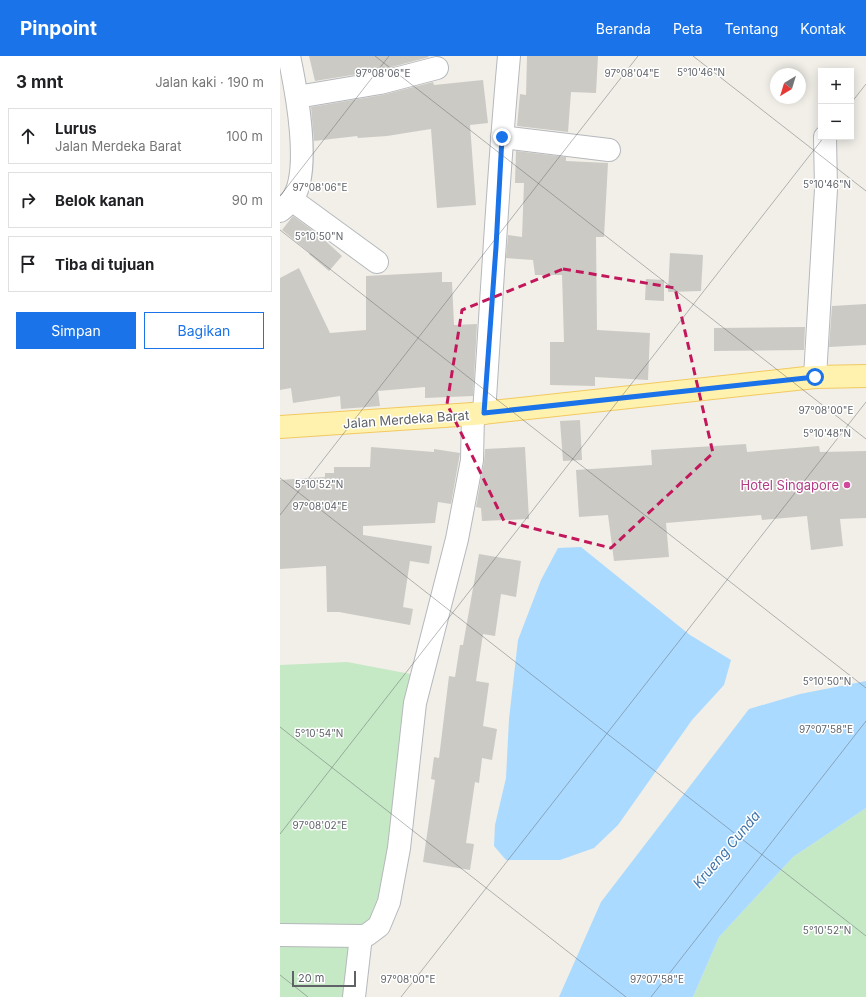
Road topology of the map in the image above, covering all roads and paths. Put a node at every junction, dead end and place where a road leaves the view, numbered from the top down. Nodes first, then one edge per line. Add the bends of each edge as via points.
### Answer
1 (289, 56) edge
2 (509, 56) edge
3 (437, 68) dead end
4 (297, 97) junction
5 (502, 137) junction
6 (825, 140) edge
7 (609, 150) dead end
8 (286, 206) edge
9 (377, 262) dead end
10 (866, 376) edge
11 (815, 377) junction
12 (478, 414) junction
13 (280, 427) edge
14 (280, 935) edge
15 (361, 936) junction
16 (354, 997) edge

1 - 4 street
2 - 5 street
3 - 4 street via 380,83
4 - 8 street via 302,170
5 - 7 street
5 - 12 street via 496,247
6 - 11 street via 826,189
8 - 9 street
10 - 11 main road, Jalan Merdeka Barat
11 - 12 main road, Jalan Merdeka Barat
12 - 13 main road, Jalan Merdeka Barat
12 - 15 street via 457,539 415,702 399,848 389,902 378,926 367,935
14 - 15 street
15 - 16 street

